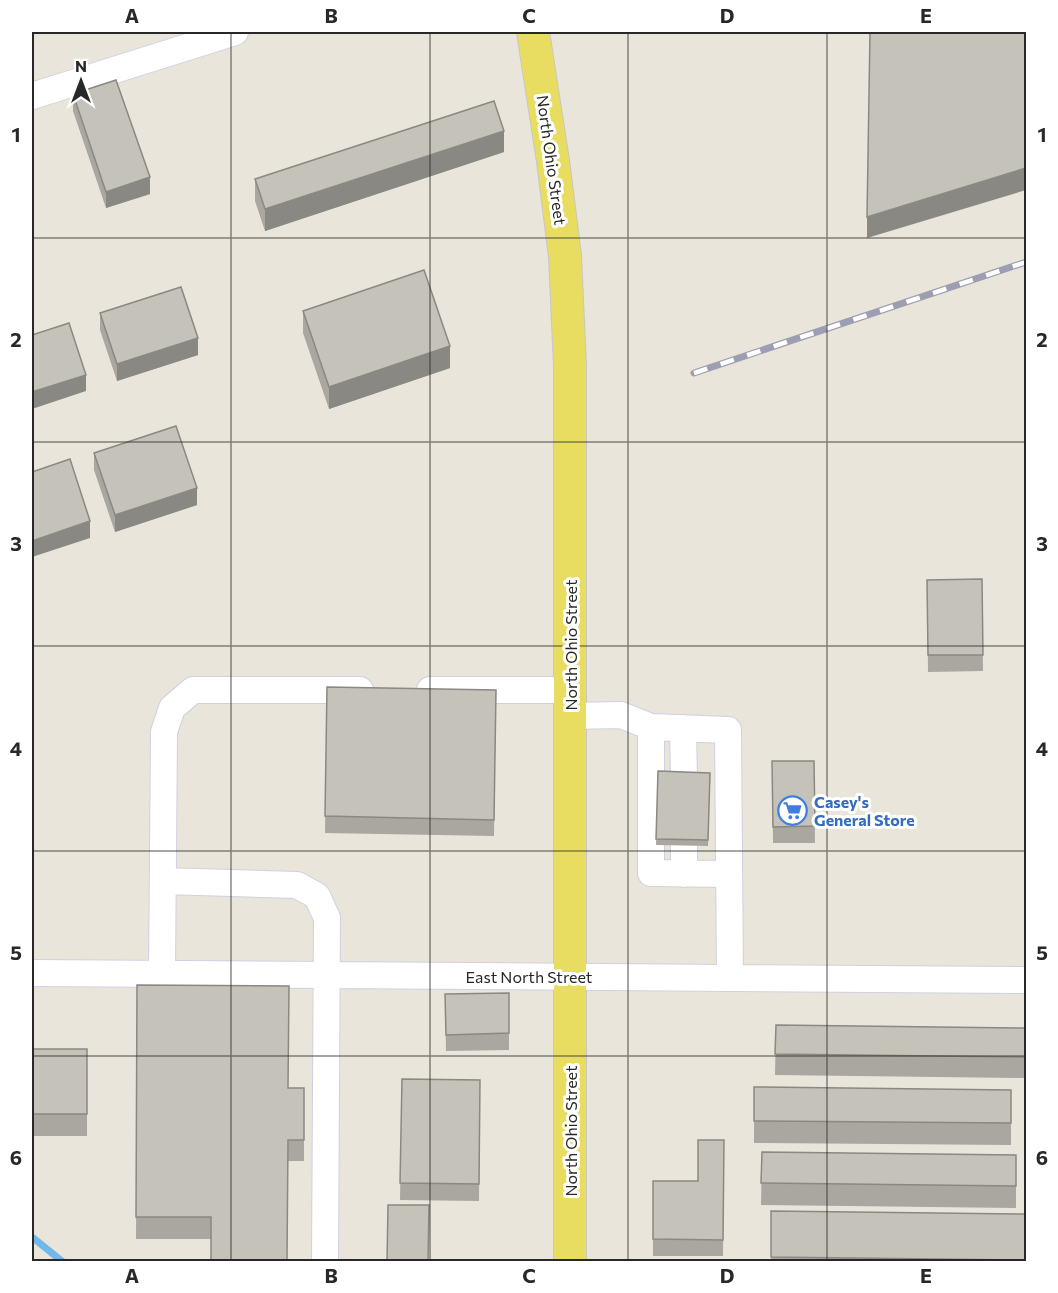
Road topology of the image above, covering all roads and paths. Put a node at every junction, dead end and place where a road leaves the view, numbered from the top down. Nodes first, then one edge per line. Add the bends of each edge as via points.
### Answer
1 (235, 32) edge
2 (533, 32) edge
3 (32, 96) edge
4 (570, 703) junction
5 (651, 727) junction
6 (683, 729) junction
7 (684, 778) edge
8 (684, 845) edge
9 (684, 874) junction
10 (728, 874) junction
11 (163, 881) junction
12 (32, 973) edge
13 (162, 974) junction
14 (328, 975) junction
15 (571, 976) junction
16 (730, 978) junction
17 (1026, 980) edge
18 (325, 1262) edge
19 (570, 1262) edge

1 - 3 street
2 - 4 main road, North Ohio Street via 565,256 570,366
4 - 5 street
4 - 11 street via 394,690 193,690 172,708 164,732
4 - 15 main road, North Ohio Street
5 - 6 street
5 - 9 street via 651,873
6 - 7 street
6 - 10 street via 728,730
8 - 9 street
9 - 10 street
10 - 16 street
11 - 13 street
11 - 14 street via 297,885 317,896 327,918
12 - 13 street, East North Street
13 - 14 street, East North Street
14 - 15 street, East North Street
14 - 18 street
15 - 16 street, East North Street
15 - 19 main road, North Ohio Street
16 - 17 street, East North Street

